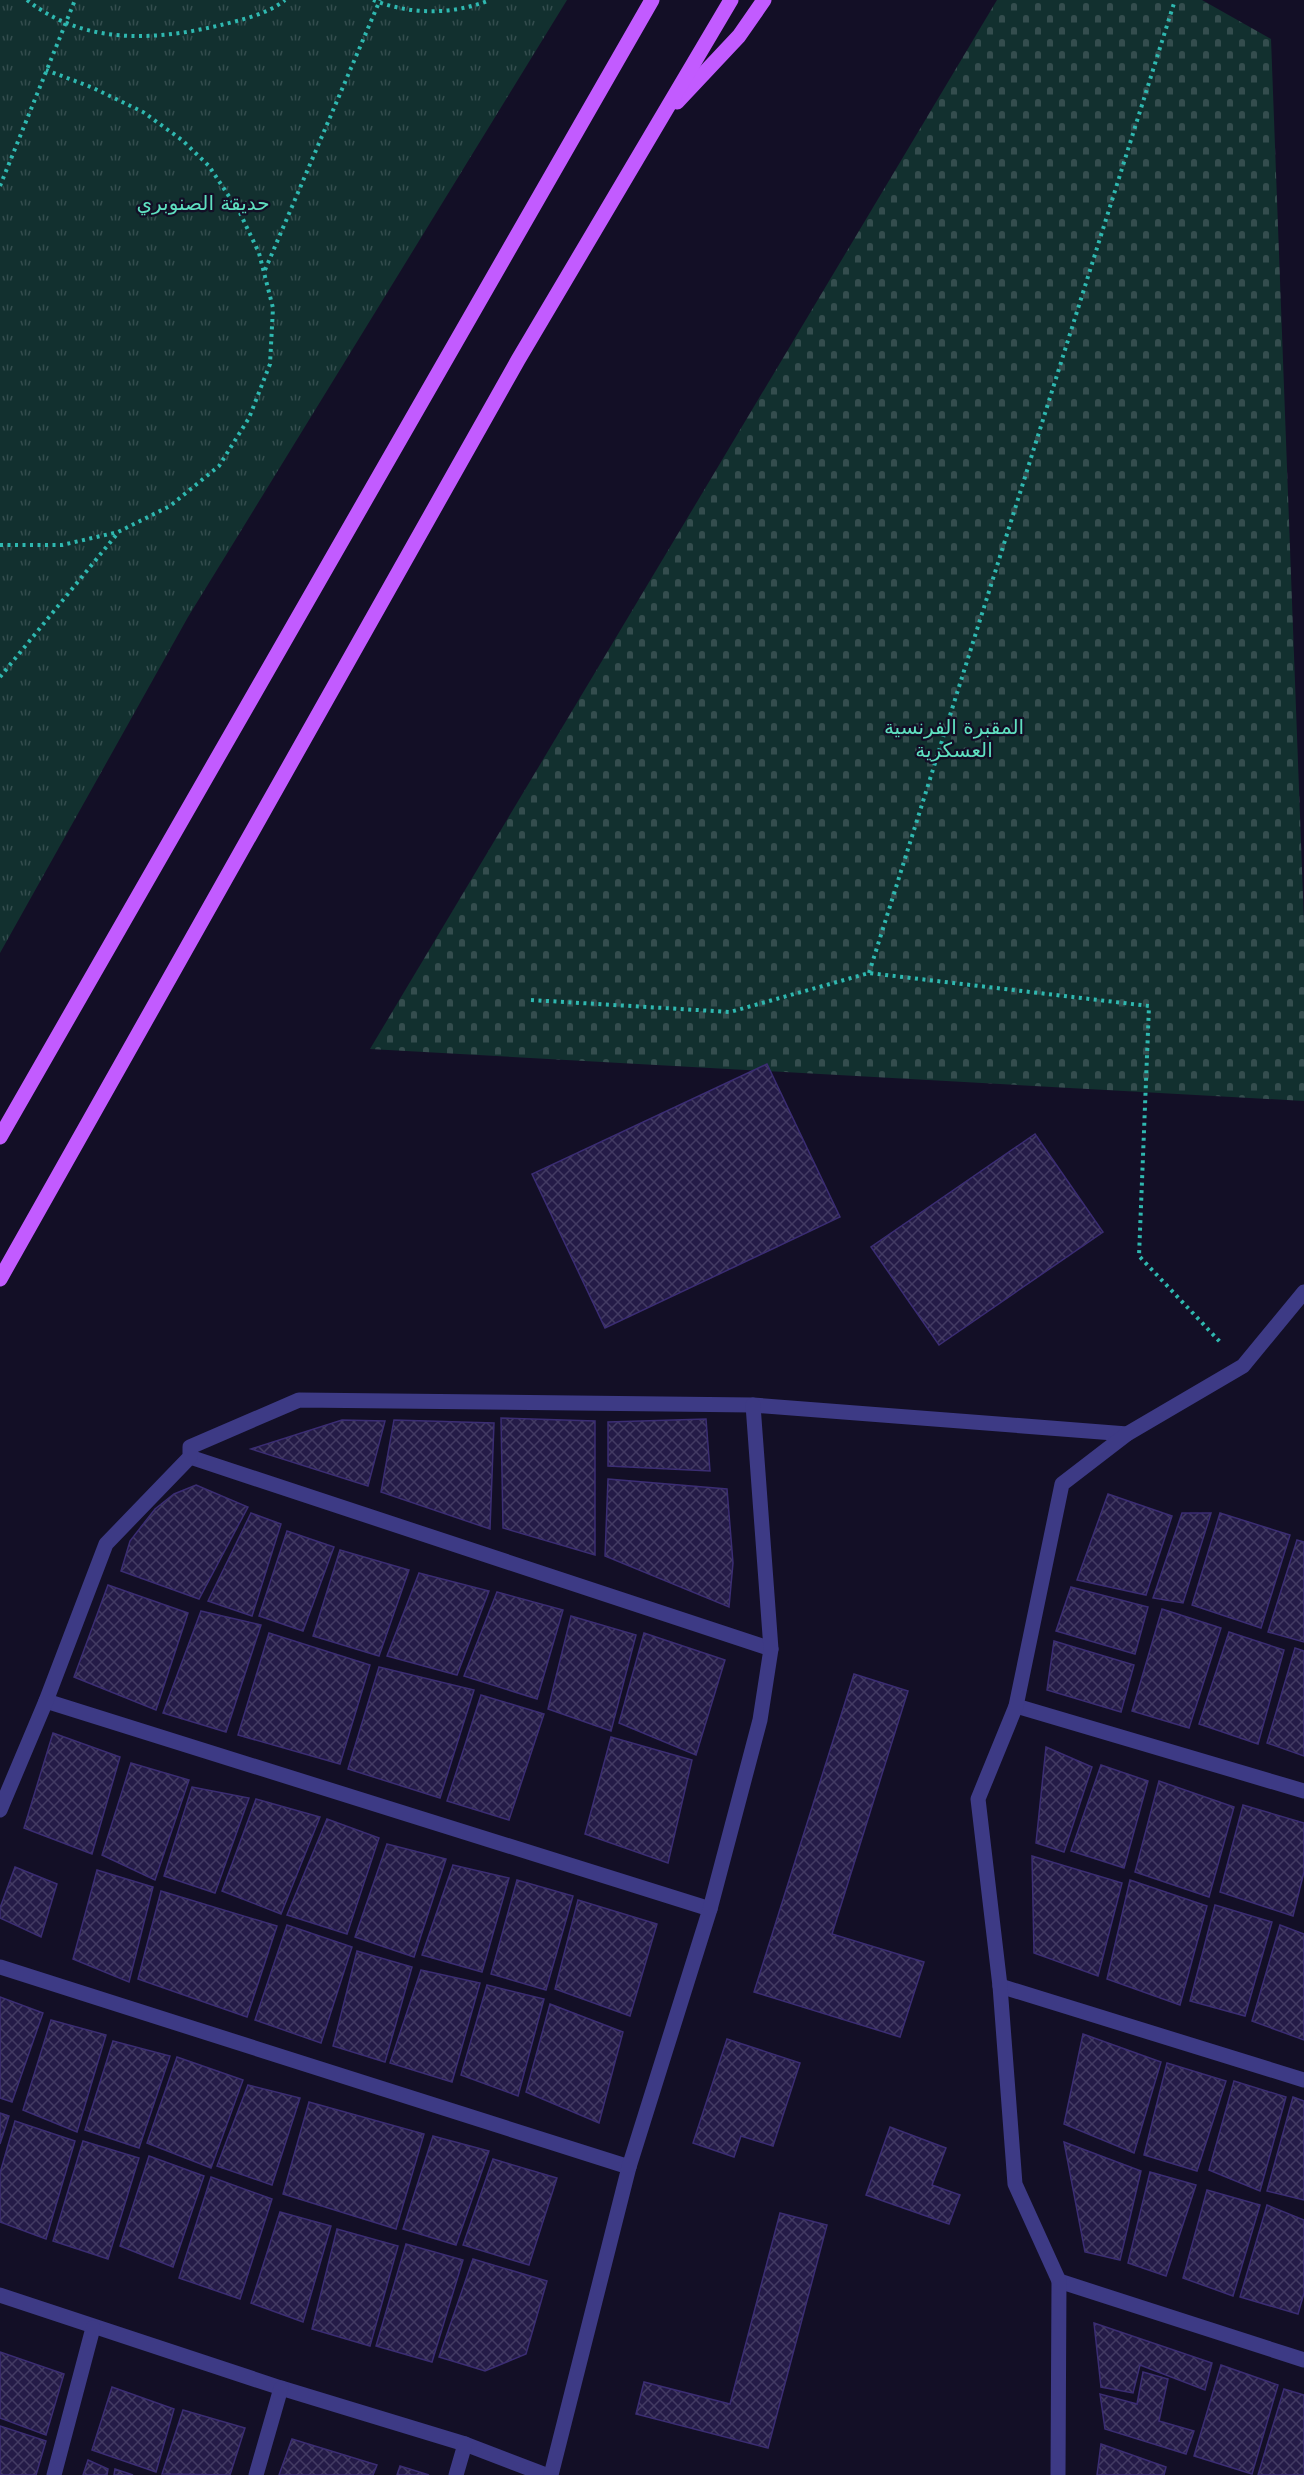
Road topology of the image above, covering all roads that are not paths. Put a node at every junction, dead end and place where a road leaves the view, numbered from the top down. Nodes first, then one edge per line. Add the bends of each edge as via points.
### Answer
1 (652, 0) edge
2 (731, 0) edge
3 (764, 0) edge
4 (660, 119) junction
5 (0, 1137) edge
6 (0, 1279) edge
7 (1304, 1292) edge
8 (753, 1405) junction
9 (1127, 1434) junction
10 (190, 1457) junction
11 (771, 1649) junction
12 (46, 1701) junction
13 (1016, 1706) junction
14 (1304, 1791) edge
15 (0, 1810) edge
16 (710, 1909) junction
17 (0, 1967) edge
18 (1000, 1986) junction
19 (1304, 2080) edge
20 (629, 2167) junction
21 (1059, 2281) junction
22 (0, 2295) edge
23 (93, 2328) junction
24 (1304, 2360) edge
25 (281, 2388) junction
26 (465, 2444) junction
27 (54, 2475) edge
28 (256, 2475) edge
29 (456, 2475) edge
30 (546, 2475) edge
31 (551, 2475) edge
32 (1058, 2475) edge

1 - 5 main road
2 - 4 main road
3 - 4 main road via 740,36
4 - 6 main road via 512,370
7 - 9 street via 1243,1366
8 - 9 street
8 - 10 street via 299,1400 190,1447
8 - 11 street
9 - 13 street via 1062,1484
10 - 11 street
10 - 12 street via 106,1544
11 - 16 street via 760,1720
12 - 15 street
12 - 16 street
13 - 14 street
13 - 18 street via 978,1799
16 - 20 street
17 - 20 street
18 - 19 street
18 - 21 street via 1015,2184
20 - 31 street
21 - 24 street
21 - 32 street
22 - 23 street
23 - 25 street
23 - 27 street
25 - 26 street
25 - 28 street
26 - 29 street
26 - 30 street

